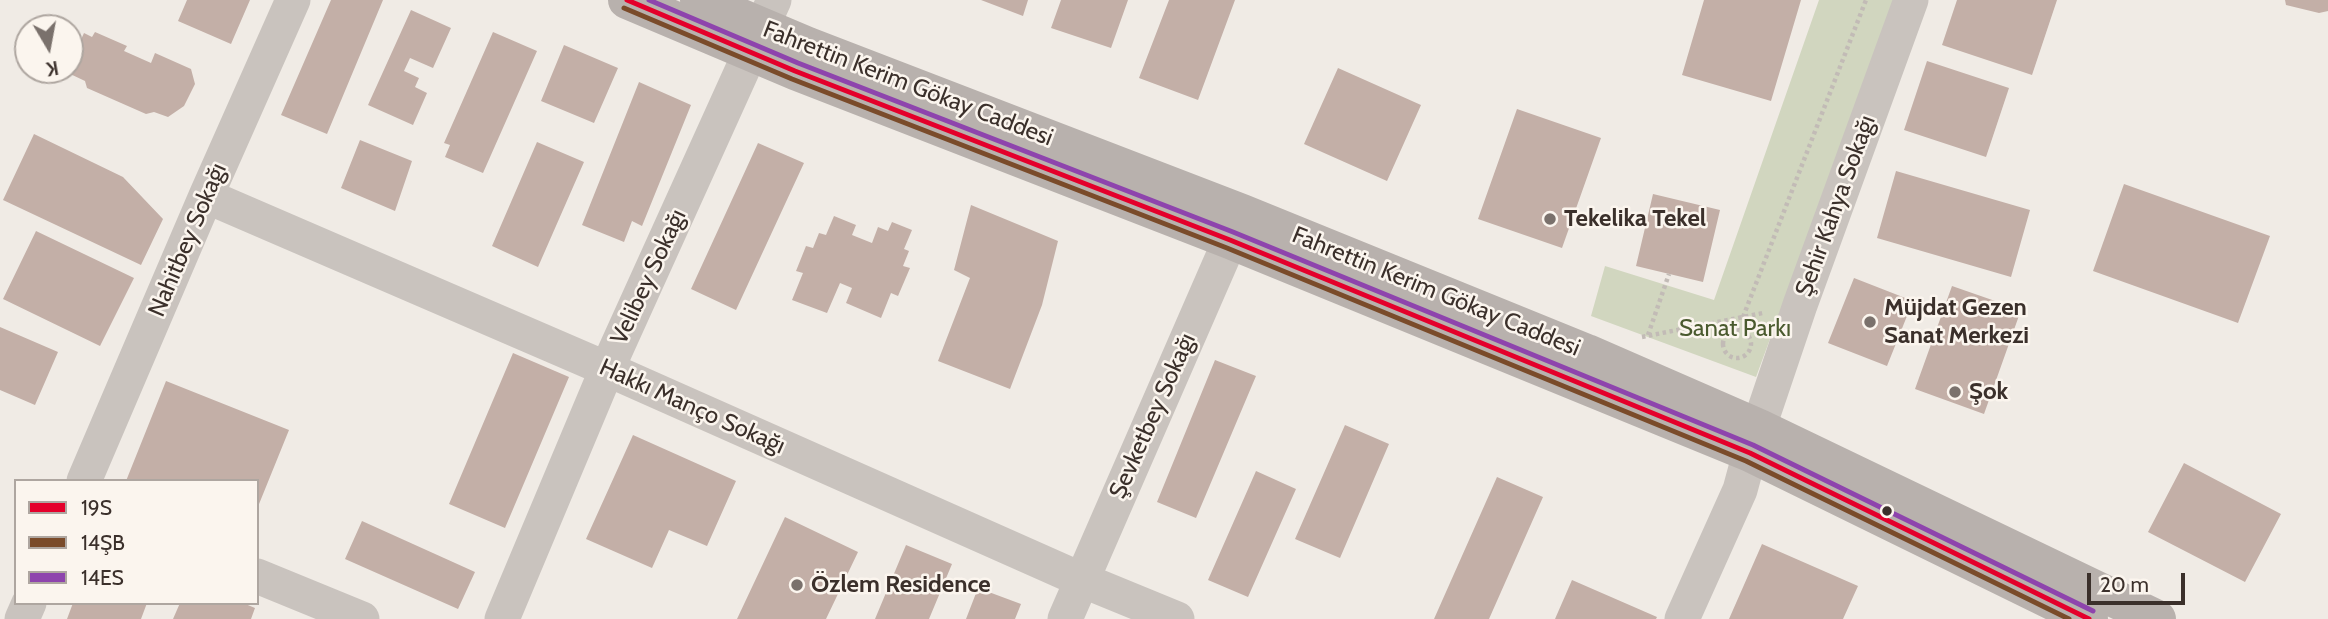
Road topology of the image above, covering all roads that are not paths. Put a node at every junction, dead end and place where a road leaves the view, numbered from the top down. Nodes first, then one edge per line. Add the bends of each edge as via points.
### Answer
1 (293, 0) edge
2 (627, 0) edge
3 (699, 0) edge
4 (1911, 0) edge
5 (763, 27) edge
6 (206, 196) junction
7 (1236, 227) junction
8 (607, 369) junction
9 (1754, 440) junction
10 (85, 479) edge
11 (259, 577) edge
12 (1082, 580) junction
13 (2105, 613) edge
14 (362, 619) edge
15 (502, 619) edge
16 (1065, 619) edge
17 (1177, 619) edge
18 (1682, 619) edge
19 (2157, 619) edge

1 - 6 street, Nahitbey Sokağı
2 - 5 main road, Fahrettin Kerim Gökay Caddesi
3 - 5 main road, Fahrettin Kerim Gökay Caddesi
4 - 9 street, Şehir Kahya Sokağı
5 - 7 main road, Fahrettin Kerim Gökay Caddesi
5 - 8 street, Velibey Sokağı
6 - 8 street, Hakkı Manço Sokağı
6 - 10 street, Nahitbey Sokağı
7 - 9 main road, Fahrettin Kerim Gökay Caddesi
7 - 9 main road, Fahrettin Kerim Gökay Caddesi via 1587,354
7 - 12 street, Şevketbey Sokağı
8 - 12 street, Hakkı Manço Sokağı
8 - 15 street, Velibey Sokağı
9 - 13 main road, Fahrettin Kerim Gökay Caddesi
9 - 18 street, Şehir Kahya Sokağı via 1740,490
11 - 14 street
12 - 16 street, Şevketbey Sokağı
12 - 17 street, Hakkı Manço Sokağı
13 - 19 main road, Fahrettin Kerim Gökay Caddesi

